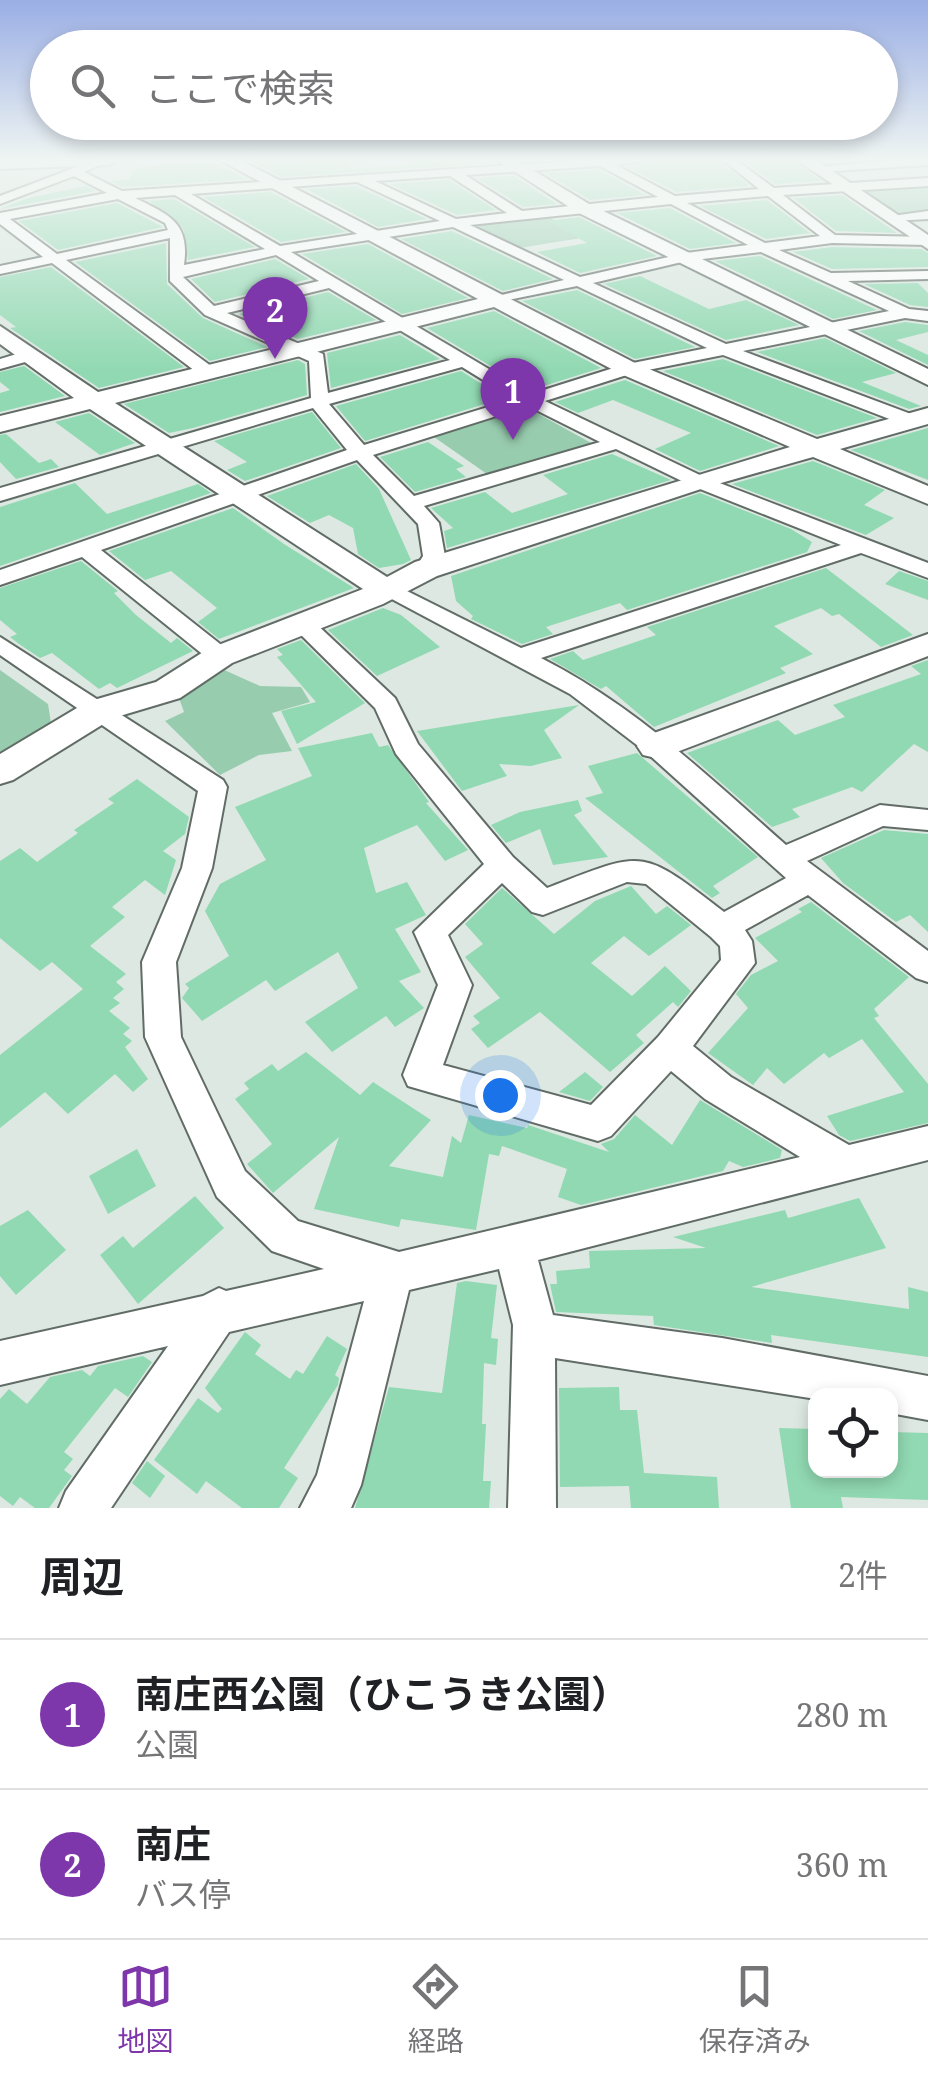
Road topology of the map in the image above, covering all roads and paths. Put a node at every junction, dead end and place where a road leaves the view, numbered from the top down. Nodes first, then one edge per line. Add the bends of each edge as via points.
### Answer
1 (18, 230) edge
2 (242, 230) edge
3 (362, 230) edge
4 (401, 230) edge
5 (466, 230) edge
6 (630, 230) edge
7 (731, 230) edge
8 (822, 230) edge
9 (178, 232) joint
10 (371, 235) junction
11 (832, 238) junction
12 (927, 241) edge
13 (762, 246) junction
14 (274, 250) junction
15 (686, 257) junction
16 (55, 258) junction
17 (0, 270) edge
18 (174, 271) junction
19 (928, 275) edge
20 (828, 277) junction
21 (576, 282) junction
22 (330, 283) junction
23 (498, 300) junction
24 (210, 312) junction
25 (906, 312) junction
26 (928, 316) edge
27 (398, 324) junction
28 (826, 328) junction
29 (0, 334) edge
30 (299, 348) junction
31 (720, 348) junction
32 (30, 356) junction
33 (462, 362) junction
34 (0, 364) edge
35 (629, 369) junction
36 (205, 370) junction
37 (928, 378) edge
38 (90, 398) junction
39 (527, 399) junction
40 (320, 402) junction
41 (920, 418) edge
42 (0, 424) edge
43 (617, 443) junction
44 (160, 444) junction
45 (815, 447) junction
46 (360, 453) junction
47 (697, 482) junction
48 (239, 495) junction
49 (0, 496) edge
50 (928, 496) edge
51 (412, 503) junction
52 (862, 545) junction
53 (86, 549) junction
54 (426, 568) junction
55 (928, 571) edge
56 (0, 578) edge
57 (385, 589) junction
58 (303, 625) junction
59 (0, 644) edge
60 (928, 644) edge
61 (220, 656) junction
62 (517, 658) junction
63 (100, 710) junction
64 (656, 746) junction
65 (0, 771) edge
66 (928, 820) edge
67 (783, 858) junction
68 (502, 865) junction
69 (810, 880) junction
70 (722, 928) junction
71 (928, 970) edge
72 (670, 1048) junction
73 (928, 1143) edge
74 (848, 1165) junction
75 (514, 1246) junction
76 (393, 1270) junction
77 (219, 1310) junction
78 (534, 1334) junction
79 (0, 1363) edge
80 (928, 1398) edge
81 (84, 1508) edge
82 (324, 1508) edge
83 (532, 1508) edge

1 - 16 street
2 - 14 street
3 - 10 street
4 - 10 street
5 - 21 street
6 - 15 street
7 - 13 street
8 - 11 street
9 - 16 street
9 - 18 street
10 - 14 street
10 - 23 street
11 - 12 street
11 - 13 street
13 - 15 street
13 - 20 street
14 - 18 street
14 - 22 street
15 - 21 street
15 - 28 street
16 - 17 street
16 - 36 street
18 - 24 street via 184,291
19 - 20 street
20 - 25 street
21 - 23 street
21 - 31 street
22 - 24 street
22 - 27 street
23 - 27 street
23 - 35 street
24 - 30 street
25 - 26 street
25 - 28 street
27 - 30 street
27 - 33 street
28 - 31 street
28 - 37 street
29 - 32 street
30 - 36 street
30 - 40 street via 317,358
31 - 35 street
31 - 41 street
32 - 34 street
32 - 38 street
33 - 39 street
33 - 40 street
35 - 39 street
35 - 45 street
36 - 38 street
38 - 42 street
38 - 44 street
39 - 43 street
39 - 46 street
40 - 44 street
40 - 46 street
41 - 45 street
43 - 47 street
43 - 51 street
44 - 48 street
44 - 49 street
45 - 47 street
45 - 50 street
46 - 48 street
46 - 51 street
47 - 52 street
47 - 54 street
48 - 53 street
48 - 57 street
51 - 54 street via 428,523 434,556
52 - 55 street
52 - 62 street
53 - 56 street
53 - 61 street
54 - 57 street
57 - 58 street
57 - 62 street
58 - 61 street
58 - 68 street via 386,704 406,748
59 - 63 street
60 - 64 street
61 - 63 street via 168,690
62 - 64 street via 579,688
63 - 65 street
63 - 76 street via 212,787 196,868 159,962 163,1037 231,1184 286,1237
64 - 67 street
66 - 67 street via 880,816
67 - 69 street
68 - 70 street via 543,903 626,870 654,874
68 - 72 street via 430,932 455,985 421,1075 598,1124
69 - 70 street
69 - 71 street
70 - 72 street via 736,941 738,963
72 - 74 street via 718,1088
73 - 74 street
74 - 75 street
75 - 76 street
75 - 78 street
76 - 77 street
76 - 82 street via 338,1485
77 - 79 street
77 - 81 street
78 - 80 street
78 - 83 street

